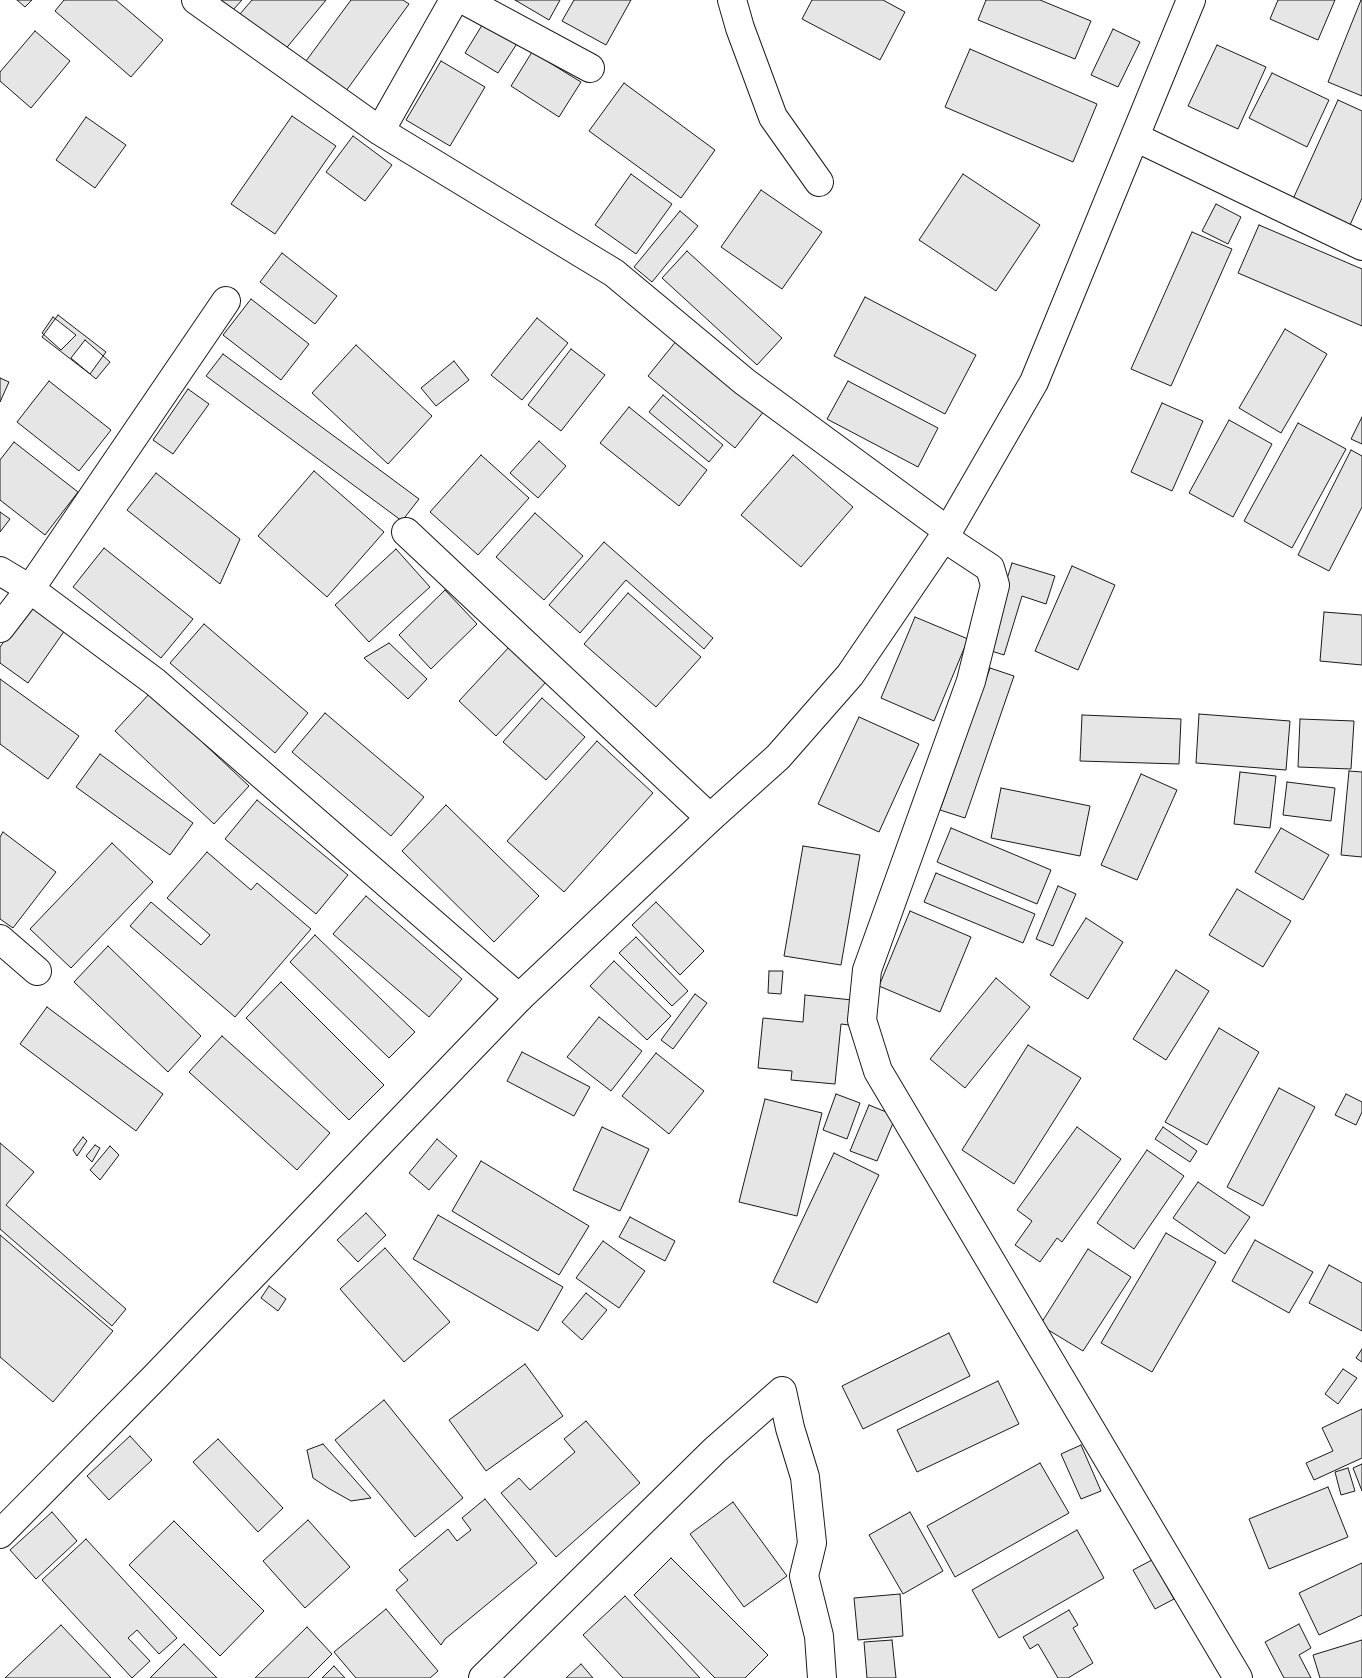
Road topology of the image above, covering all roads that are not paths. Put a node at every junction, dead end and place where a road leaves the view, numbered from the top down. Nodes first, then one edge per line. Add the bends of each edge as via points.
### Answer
1 (196, 0) edge
2 (454, 0) edge
3 (464, 0) edge
4 (732, 0) edge
5 (1191, 0) edge
6 (590, 68) dead end
7 (380, 131) junction
8 (1136, 137) junction
9 (819, 182) dead end
10 (1362, 246) edge
11 (226, 301) dead end
12 (406, 532) dead end
13 (945, 534) junction
14 (0, 572) edge
15 (30, 589) junction
16 (0, 628) edge
17 (710, 818) junction
18 (0, 939) edge
19 (37, 971) dead end
20 (519, 998) junction
21 (0, 1534) edge
22 (483, 1678) edge
23 (822, 1678) edge
24 (1238, 1678) edge

1 - 7 street
2 - 7 street
3 - 6 street
4 - 9 street via 772,116
5 - 8 street
7 - 13 street via 614,273 745,382
8 - 10 street
8 - 13 street via 1034,382
11 - 15 street
12 - 17 street
13 - 17 street via 850,675 778,757
13 - 24 street via 990,568 995,585 971,681 867,970 862,1020 878,1071
14 - 15 street
15 - 16 street
15 - 20 street via 155,682
17 - 20 street
18 - 19 street
20 - 21 street
22 - 23 street via 715,1450 782,1390 805,1477 812,1543 804,1576 819,1636

